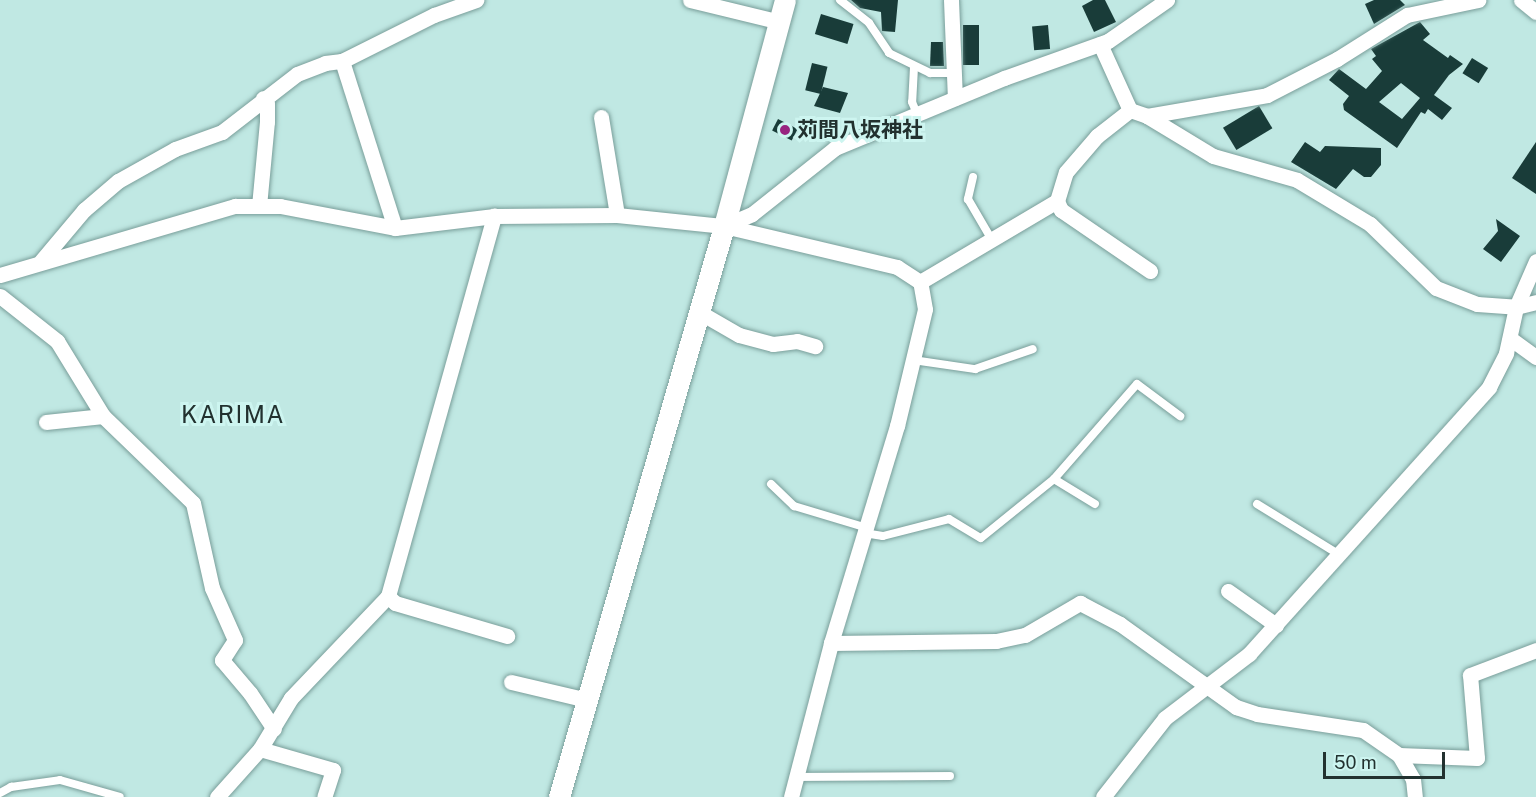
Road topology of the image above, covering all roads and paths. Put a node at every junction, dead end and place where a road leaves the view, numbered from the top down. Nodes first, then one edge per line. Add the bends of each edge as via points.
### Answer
1 (476, 0) edge
2 (690, 0) edge
3 (785, 0) edge
4 (840, 0) edge
5 (951, 0) edge
6 (1167, 0) edge
7 (1478, 0) edge
8 (1521, 0) edge
9 (1536, 12) edge
10 (780, 22) junction
11 (1100, 44) junction
12 (342, 61) junction
13 (914, 67) junction
14 (953, 73) junction
15 (264, 98) junction
16 (955, 98) junction
17 (1130, 110) junction
18 (917, 114) junction
19 (1147, 116) junction
20 (601, 117) dead end
21 (973, 177) dead end
22 (1057, 201) junction
23 (259, 206) junction
24 (617, 215) junction
25 (494, 216) junction
26 (724, 226) junction
27 (395, 228) junction
28 (992, 240) junction
29 (41, 261) junction
30 (1536, 261) edge
31 (1150, 270) dead end
32 (0, 275) edge
33 (920, 282) junction
34 (0, 296) edge
35 (1536, 302) edge
36 (1516, 307) junction
37 (699, 312) junction
38 (1511, 339) junction
39 (815, 346) dead end
40 (1033, 349) dead end
41 (1536, 357) edge
42 (913, 360) junction
43 (103, 416) junction
44 (1180, 416) dead end
45 (46, 422) dead end
46 (1054, 479) junction
47 (771, 484) dead end
48 (1095, 504) dead end
49 (1257, 504) dead end
50 (864, 530) junction
51 (1340, 555) junction
52 (1228, 591) dead end
53 (387, 596) junction
54 (1276, 625) junction
55 (507, 636) dead end
56 (831, 643) junction
57 (1536, 650) edge
58 (511, 682) dead end
59 (1209, 687) junction
60 (587, 700) junction
61 (273, 729) junction
62 (260, 749) junction
63 (1399, 755) junction
64 (950, 776) dead end
65 (796, 777) junction
66 (0, 793) edge
67 (120, 797) edge
68 (217, 797) edge
69 (324, 797) edge
70 (559, 797) edge
71 (791, 797) edge
72 (1103, 797) edge
73 (1415, 797) edge

1 - 12 street via 434,15
2 - 10 street
3 - 10 street
4 - 13 lane via 869,23 889,53
5 - 14 street
6 - 11 street
7 - 19 street via 1407,15 1337,59 1267,95
8 - 9 street
10 - 26 street
11 - 16 street
11 - 17 street
12 - 15 street via 297,74
12 - 27 street
13 - 14 lane via 930,73
13 - 18 lane via 912,102
14 - 16 street
15 - 23 street via 267,122
15 - 29 street via 222,132 175,149 118,181 84,210
16 - 18 street
17 - 19 street
17 - 22 street via 1097,136 1066,172
18 - 26 street via 835,148 752,214
19 - 36 street via 1213,156 1297,180 1370,224 1436,288 1477,304
20 - 24 street
21 - 28 lane via 968,199
22 - 28 street
22 - 31 street via 1061,210
23 - 27 street via 280,206
23 - 29 street via 235,206
24 - 25 street
24 - 26 street
25 - 27 street
25 - 53 street
26 - 33 street via 897,267
26 - 37 street
28 - 33 street
29 - 32 street
30 - 36 street
33 - 42 street via 925,309
34 - 43 street via 57,341
35 - 36 street
36 - 38 street
37 - 39 street via 739,335 773,344 797,341
37 - 60 street
38 - 41 street
38 - 51 street via 1489,387
40 - 42 lane via 975,369
42 - 50 street
43 - 45 street
43 - 61 street via 192,503 212,588 235,640 222,660
44 - 46 lane via 1137,384
46 - 48 lane
46 - 50 lane via 981,538 949,519 883,536
47 - 50 lane via 794,506
49 - 51 lane
50 - 56 street
51 - 54 street
52 - 54 street
53 - 55 street via 395,603
53 - 61 street via 291,698
54 - 59 street via 1250,654
56 - 59 street via 996,641 1025,635 1080,603 1120,624
56 - 65 street
57 - 63 street via 1470,675 1477,758
58 - 60 street
59 - 63 street via 1236,707 1257,714 1363,730
59 - 72 street via 1165,718
60 - 70 street
61 - 62 street
62 - 68 street
62 - 69 street via 333,770
63 - 73 street via 1413,779
64 - 65 lane
65 - 71 street
66 - 67 lane via 11,786 60,780

